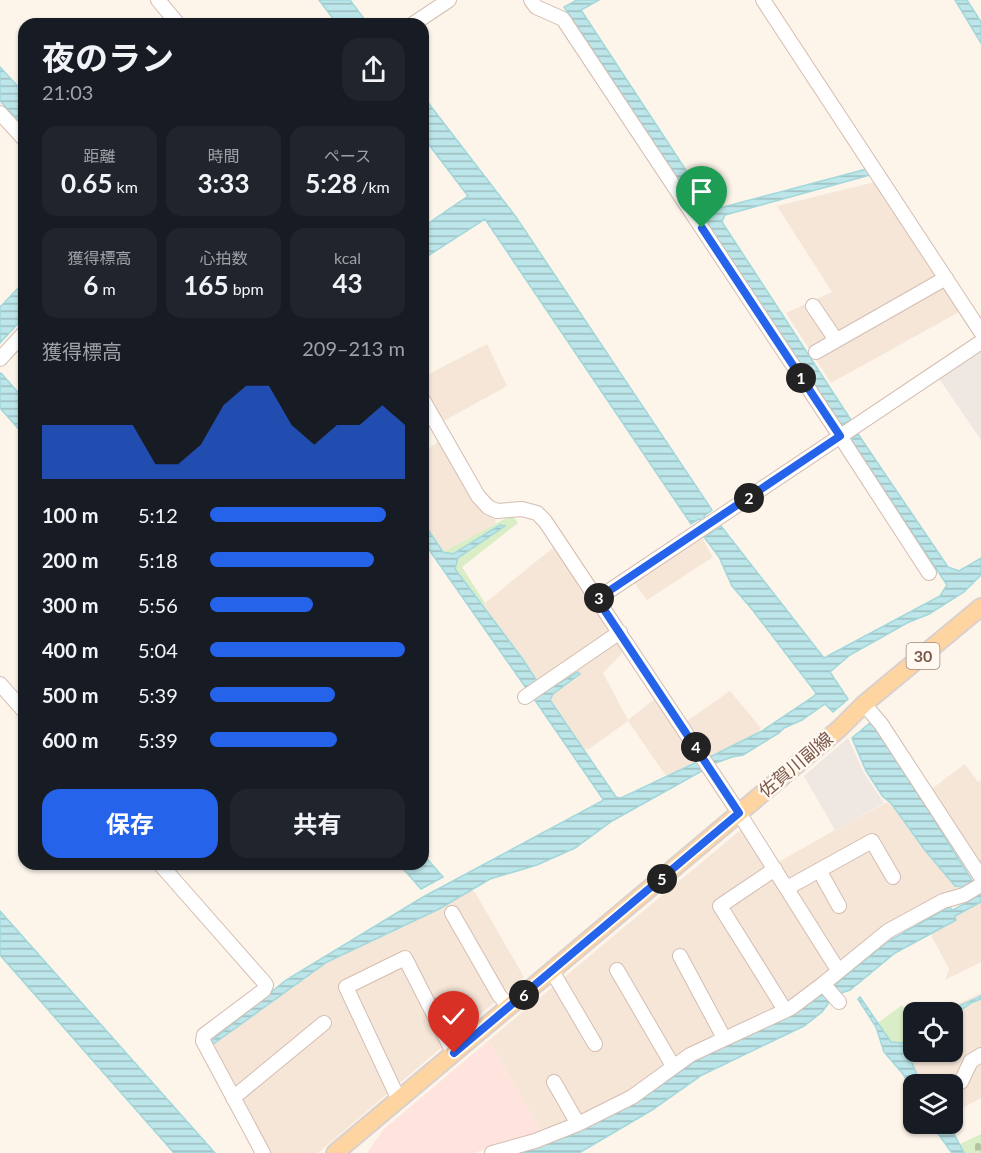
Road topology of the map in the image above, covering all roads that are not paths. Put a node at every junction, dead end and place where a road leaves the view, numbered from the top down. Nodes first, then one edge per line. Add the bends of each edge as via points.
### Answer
1 (158, 0) edge
2 (450, 0) edge
3 (531, 0) edge
4 (763, 0) edge
5 (173, 18) edge
6 (422, 18) edge
7 (0, 113) edge
8 (18, 132) edge
9 (945, 278) junction
10 (813, 306) dead end
11 (976, 314) edge
12 (981, 332) edge
13 (18, 340) edge
14 (836, 340) junction
15 (981, 342) edge
16 (816, 352) dead end
17 (0, 359) edge
18 (429, 410) edge
19 (840, 436) junction
20 (929, 573) dead end
21 (597, 599) junction
22 (981, 607) edge
23 (620, 632) junction
24 (0, 684) edge
25 (528, 695) dead end
26 (18, 704) edge
27 (864, 704) junction
28 (739, 813) junction
29 (774, 869) junction
30 (165, 870) edge
31 (819, 870) junction
32 (893, 877) dead end
33 (981, 877) edge
34 (981, 885) edge
35 (787, 888) junction
36 (839, 906) dead end
37 (452, 914) dead end
38 (680, 956) dead end
39 (617, 970) dead end
40 (838, 970) junction
41 (552, 971) junction
42 (825, 986) junction
43 (839, 1002) dead end
44 (509, 1007) junction
45 (785, 1011) junction
46 (324, 1023) dead end
47 (724, 1038) junction
48 (595, 1044) dead end
49 (454, 1053) junction
50 (981, 1055) edge
51 (673, 1066) junction
52 (963, 1077) edge
53 (554, 1082) dead end
54 (233, 1098) junction
55 (399, 1100) junction
56 (578, 1124) junction
57 (262, 1153) edge
58 (335, 1153) edge
59 (492, 1153) edge

1 - 5 street
2 - 6 street
3 - 19 street via 536,7 563,19
4 - 9 street
7 - 8 street
9 - 11 street
9 - 14 street
10 - 14 street
11 - 12 street
13 - 17 street
14 - 16 street
15 - 19 street
18 - 21 street via 478,496 497,511 522,509 537,513
19 - 20 street
19 - 21 street
21 - 23 street
22 - 27 main road, 佐賀川副線 / 30
23 - 25 street
23 - 28 street
24 - 26 street
27 - 28 main road, 佐賀川副線 / 30
27 - 33 street
28 - 29 street
28 - 41 main road, 佐賀川副線 / 30
29 - 35 street
29 - 45 street via 720,906
30 - 54 street via 266,986 204,1035 203,1041
31 - 32 street via 872,841
31 - 35 street
31 - 36 street
34 - 40 street via 888,931
35 - 40 street
37 - 44 street
38 - 47 street
39 - 51 street
40 - 42 street
41 - 44 main road, 佐賀川副線 / 30
41 - 48 street
42 - 43 street
42 - 45 street
44 - 49 main road, 佐賀川副線 / 30
45 - 47 street
46 - 54 street
47 - 51 street
49 - 55 main road, 佐賀川副線 / 30
49 - 55 street via 405,958 346,987
50 - 52 street via 970,1061
51 - 56 street via 632,1098
53 - 56 street
54 - 57 street
55 - 58 main road, 佐賀川副線 / 30
56 - 59 street

